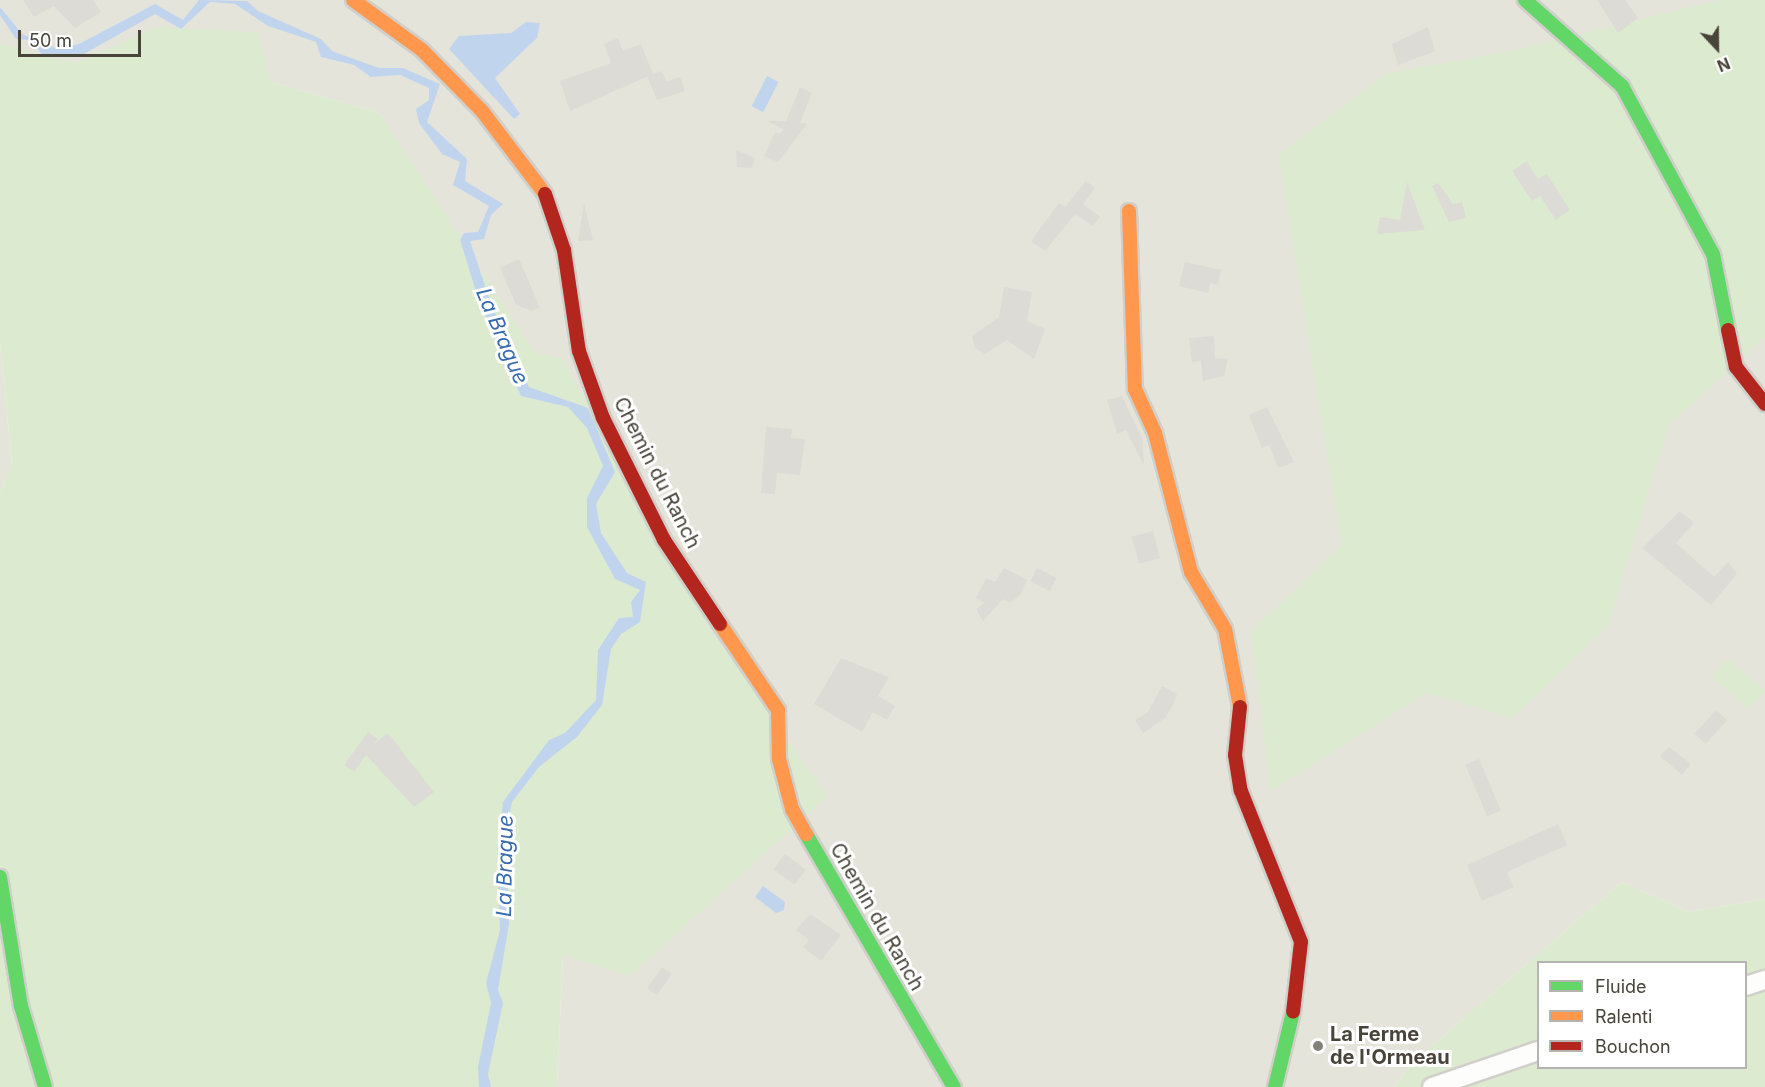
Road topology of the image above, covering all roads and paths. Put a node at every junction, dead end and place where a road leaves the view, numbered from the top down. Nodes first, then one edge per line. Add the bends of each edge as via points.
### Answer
1 (353, 0) edge
2 (1525, 0) edge
3 (1129, 211) dead end
4 (1765, 404) edge
5 (0, 877) edge
6 (1765, 980) edge
7 (1747, 986) edge
8 (1537, 1052) edge
9 (45, 1087) edge
10 (954, 1087) edge
11 (1275, 1087) edge
12 (1432, 1087) edge

1 - 10 street, Chemin du Ranch via 422,50 520,154 547,196 564,250 579,351 603,418 664,540 778,710 779,759 792,809
2 - 4 street via 1622,86 1644,122 1713,254 1736,367
3 - 11 street via 1135,389 1155,433 1191,572 1225,629 1241,710 1235,755 1241,791 1301,942 1301,977
5 - 9 street via 21,1005
6 - 7 street
8 - 12 street

